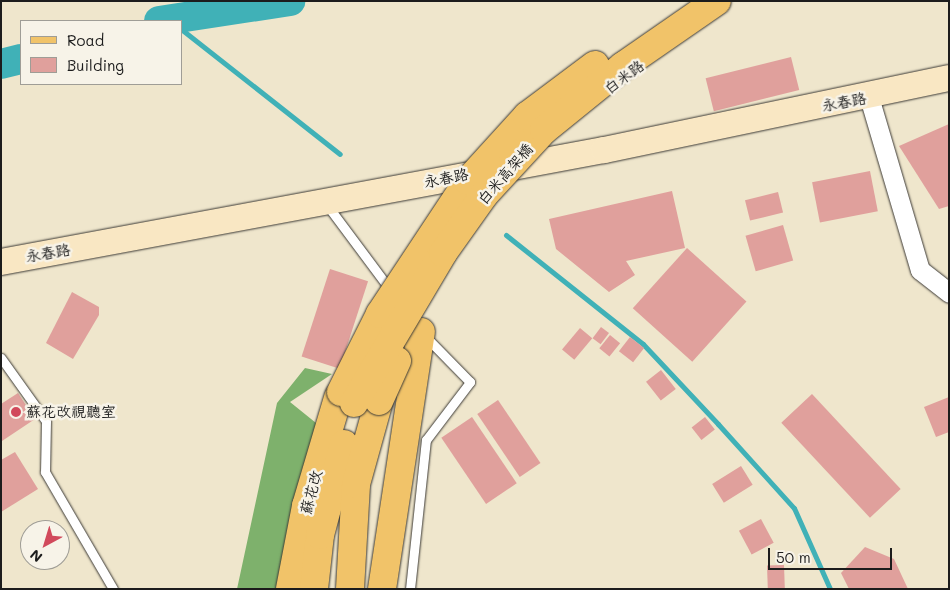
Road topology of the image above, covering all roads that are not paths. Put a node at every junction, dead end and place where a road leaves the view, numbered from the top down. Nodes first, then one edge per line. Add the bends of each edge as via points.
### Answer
1 (686, 1) edge
2 (716, 1) edge
3 (732, 1) edge
4 (949, 78) edge
5 (869, 97) junction
6 (525, 165) junction
7 (325, 202) junction
8 (1, 262) edge
9 (949, 293) edge
10 (421, 332) junction
11 (1, 358) edge
12 (357, 401) junction
13 (113, 589) edge
14 (290, 589) edge
15 (316, 589) edge
16 (350, 589) edge
17 (382, 589) edge
18 (410, 589) edge

1 - 12 main road, 白米高架橋, bridge via 527,116 468,181 380,314
2 - 12 main road, 白米高架橋, bridge via 563,114 484,195 443,252
3 - 6 street, 白米路 via 624,76 557,131
4 - 5 street, 永春路
5 - 6 street, 永春路
5 - 9 street via 920,270
6 - 7 street, 永春路
7 - 8 street, 永春路
7 - 10 lane
10 - 17 main road
10 - 18 lane via 470,382 426,440
11 - 13 lane via 46,421 45,472
12 - 14 main road, 蘇花改 via 306,506
12 - 15 main road, 蘇花改 via 320,535
12 - 16 main road

